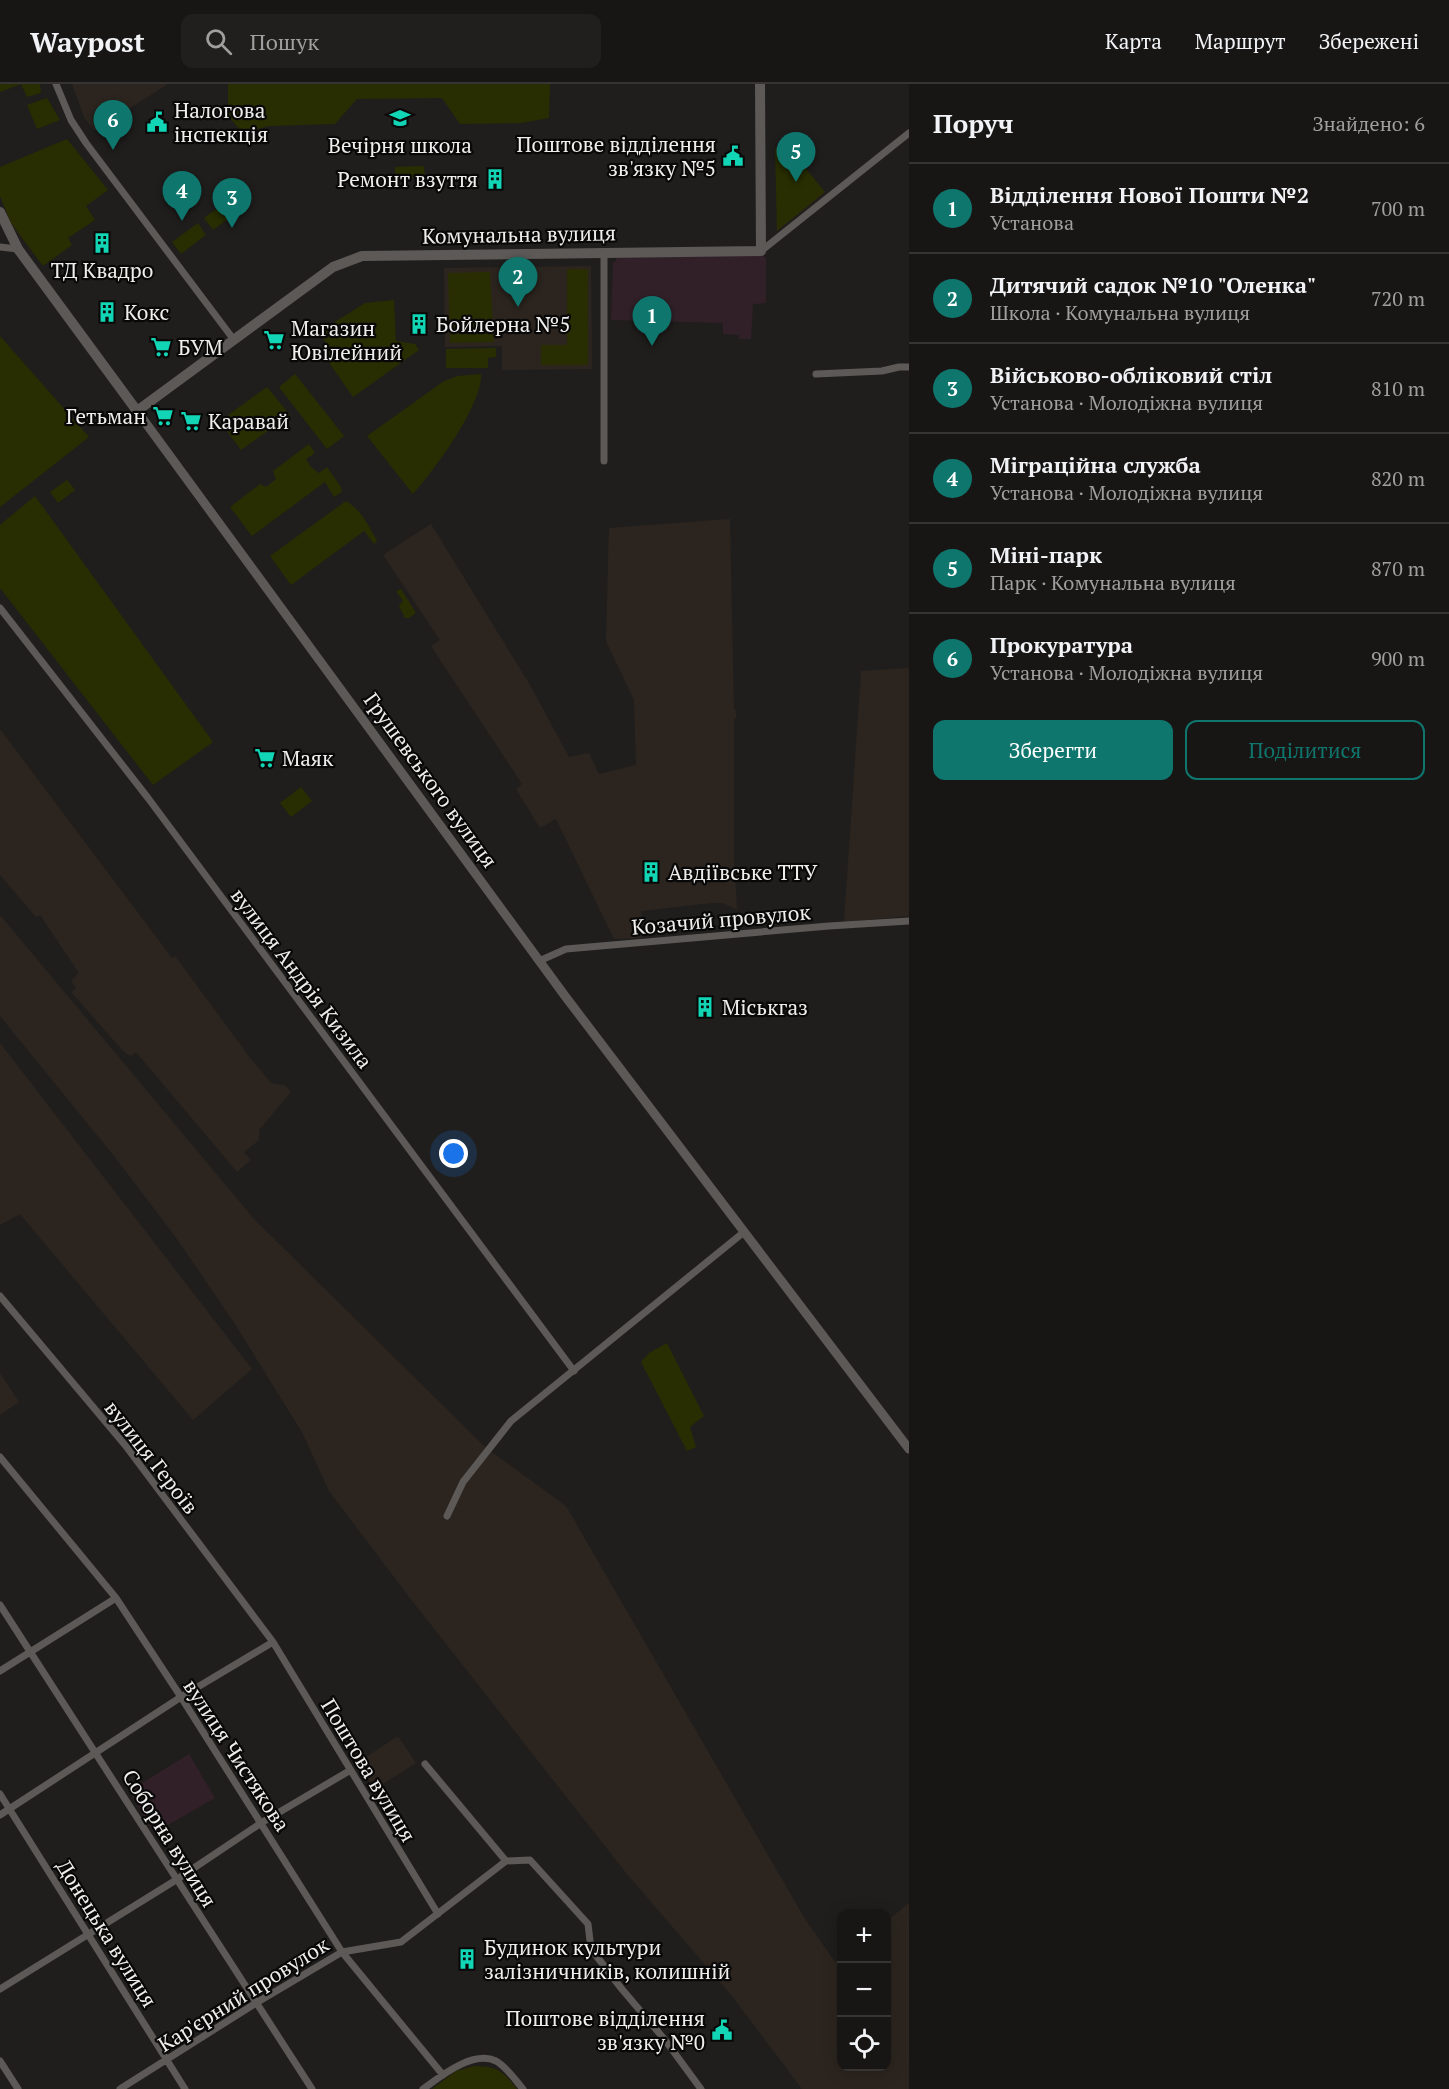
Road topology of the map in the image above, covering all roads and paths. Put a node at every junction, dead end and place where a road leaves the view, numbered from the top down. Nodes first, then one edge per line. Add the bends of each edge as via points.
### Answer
1 (56, 84) edge
2 (760, 84) edge
3 (909, 133) edge
4 (0, 212) edge
5 (0, 247) edge
6 (18, 249) junction
7 (761, 251) junction
8 (604, 253) junction
9 (234, 340) junction
10 (909, 367) edge
11 (816, 374) dead end
12 (137, 411) junction
13 (604, 461) dead end
14 (0, 608) edge
15 (909, 921) edge
16 (539, 961) junction
17 (744, 1232) junction
18 (0, 1296) edge
19 (574, 1371) junction
20 (909, 1449) edge
21 (0, 1457) edge
22 (447, 1516) dead end
23 (116, 1598) junction
24 (0, 1605) edge
25 (273, 1642) junction
26 (31, 1652) junction
27 (0, 1671) edge
28 (181, 1696) junction
29 (97, 1753) junction
30 (425, 1764) dead end
31 (349, 1771) junction
32 (0, 1794) edge
33 (10, 1809) junction
34 (0, 1815) edge
35 (261, 1823) junction
36 (506, 1861) junction
37 (176, 1880) junction
38 (438, 1914) junction
39 (88, 1934) junction
40 (342, 1952) junction
41 (0, 1989) edge
42 (256, 2003) junction
43 (0, 2061) edge
44 (166, 2061) junction
45 (443, 2074) junction
46 (18, 2089) edge
47 (120, 2089) edge
48 (185, 2089) edge
49 (312, 2089) edge
50 (423, 2089) edge
51 (523, 2089) edge
52 (701, 2089) edge

1 - 9 street via 86,143
2 - 7 main road
3 - 7 street
4 - 6 main road, Грушевського вулиця
5 - 6 street
6 - 12 main road, Грушевського вулиця
7 - 8 main road, Комунальна вулиця
8 - 9 main road, Комунальна вулиця via 362,256 333,267
8 - 13 street
9 - 12 main road, Комунальна вулиця
10 - 11 street
12 - 16 street, Грушевського вулиця
14 - 19 street, вулиця Андрія Кизила
15 - 16 street, Козачий провулок via 566,949
16 - 17 street, Грушевського вулиця
17 - 19 street
17 - 20 street, Грушевського вулиця
18 - 25 street, вулиця Героїв via 125,1445
19 - 22 street via 512,1420 463,1482
21 - 23 street, вулиця Чистякова
23 - 26 street
23 - 28 street, вулиця Чистякова
24 - 26 street, Соборна вулиця
25 - 28 street
25 - 31 street, Поштова вулиця
26 - 27 street
26 - 29 street, Соборна вулиця
28 - 29 street
28 - 35 street, вулиця Чистякова
29 - 33 street
29 - 37 street, Соборна вулиця
30 - 36 street
31 - 35 street
31 - 38 street, Поштова вулиця
32 - 33 street, Донецька вулиця
33 - 34 street
33 - 39 street, Донецька вулиця
35 - 37 street
35 - 40 street, вулиця Чистякова
36 - 38 street, Кар'єрний провулок
36 - 52 street via 530,1860 588,1924 591,1949
37 - 39 street
37 - 42 street, Соборна вулиця
38 - 40 street, Кар'єрний провулок via 401,1942
39 - 41 street
39 - 44 street, Донецька вулиця
40 - 42 street, Кар'єрний провулок
40 - 45 street, вулиця Чистякова
42 - 44 street, Кар'єрний провулок
42 - 49 street, Соборна вулиця
43 - 46 street
44 - 47 street, Кар'єрний провулок
44 - 48 street, Донецька вулиця
45 - 50 street
45 - 51 street via 462,2063 495,2061

